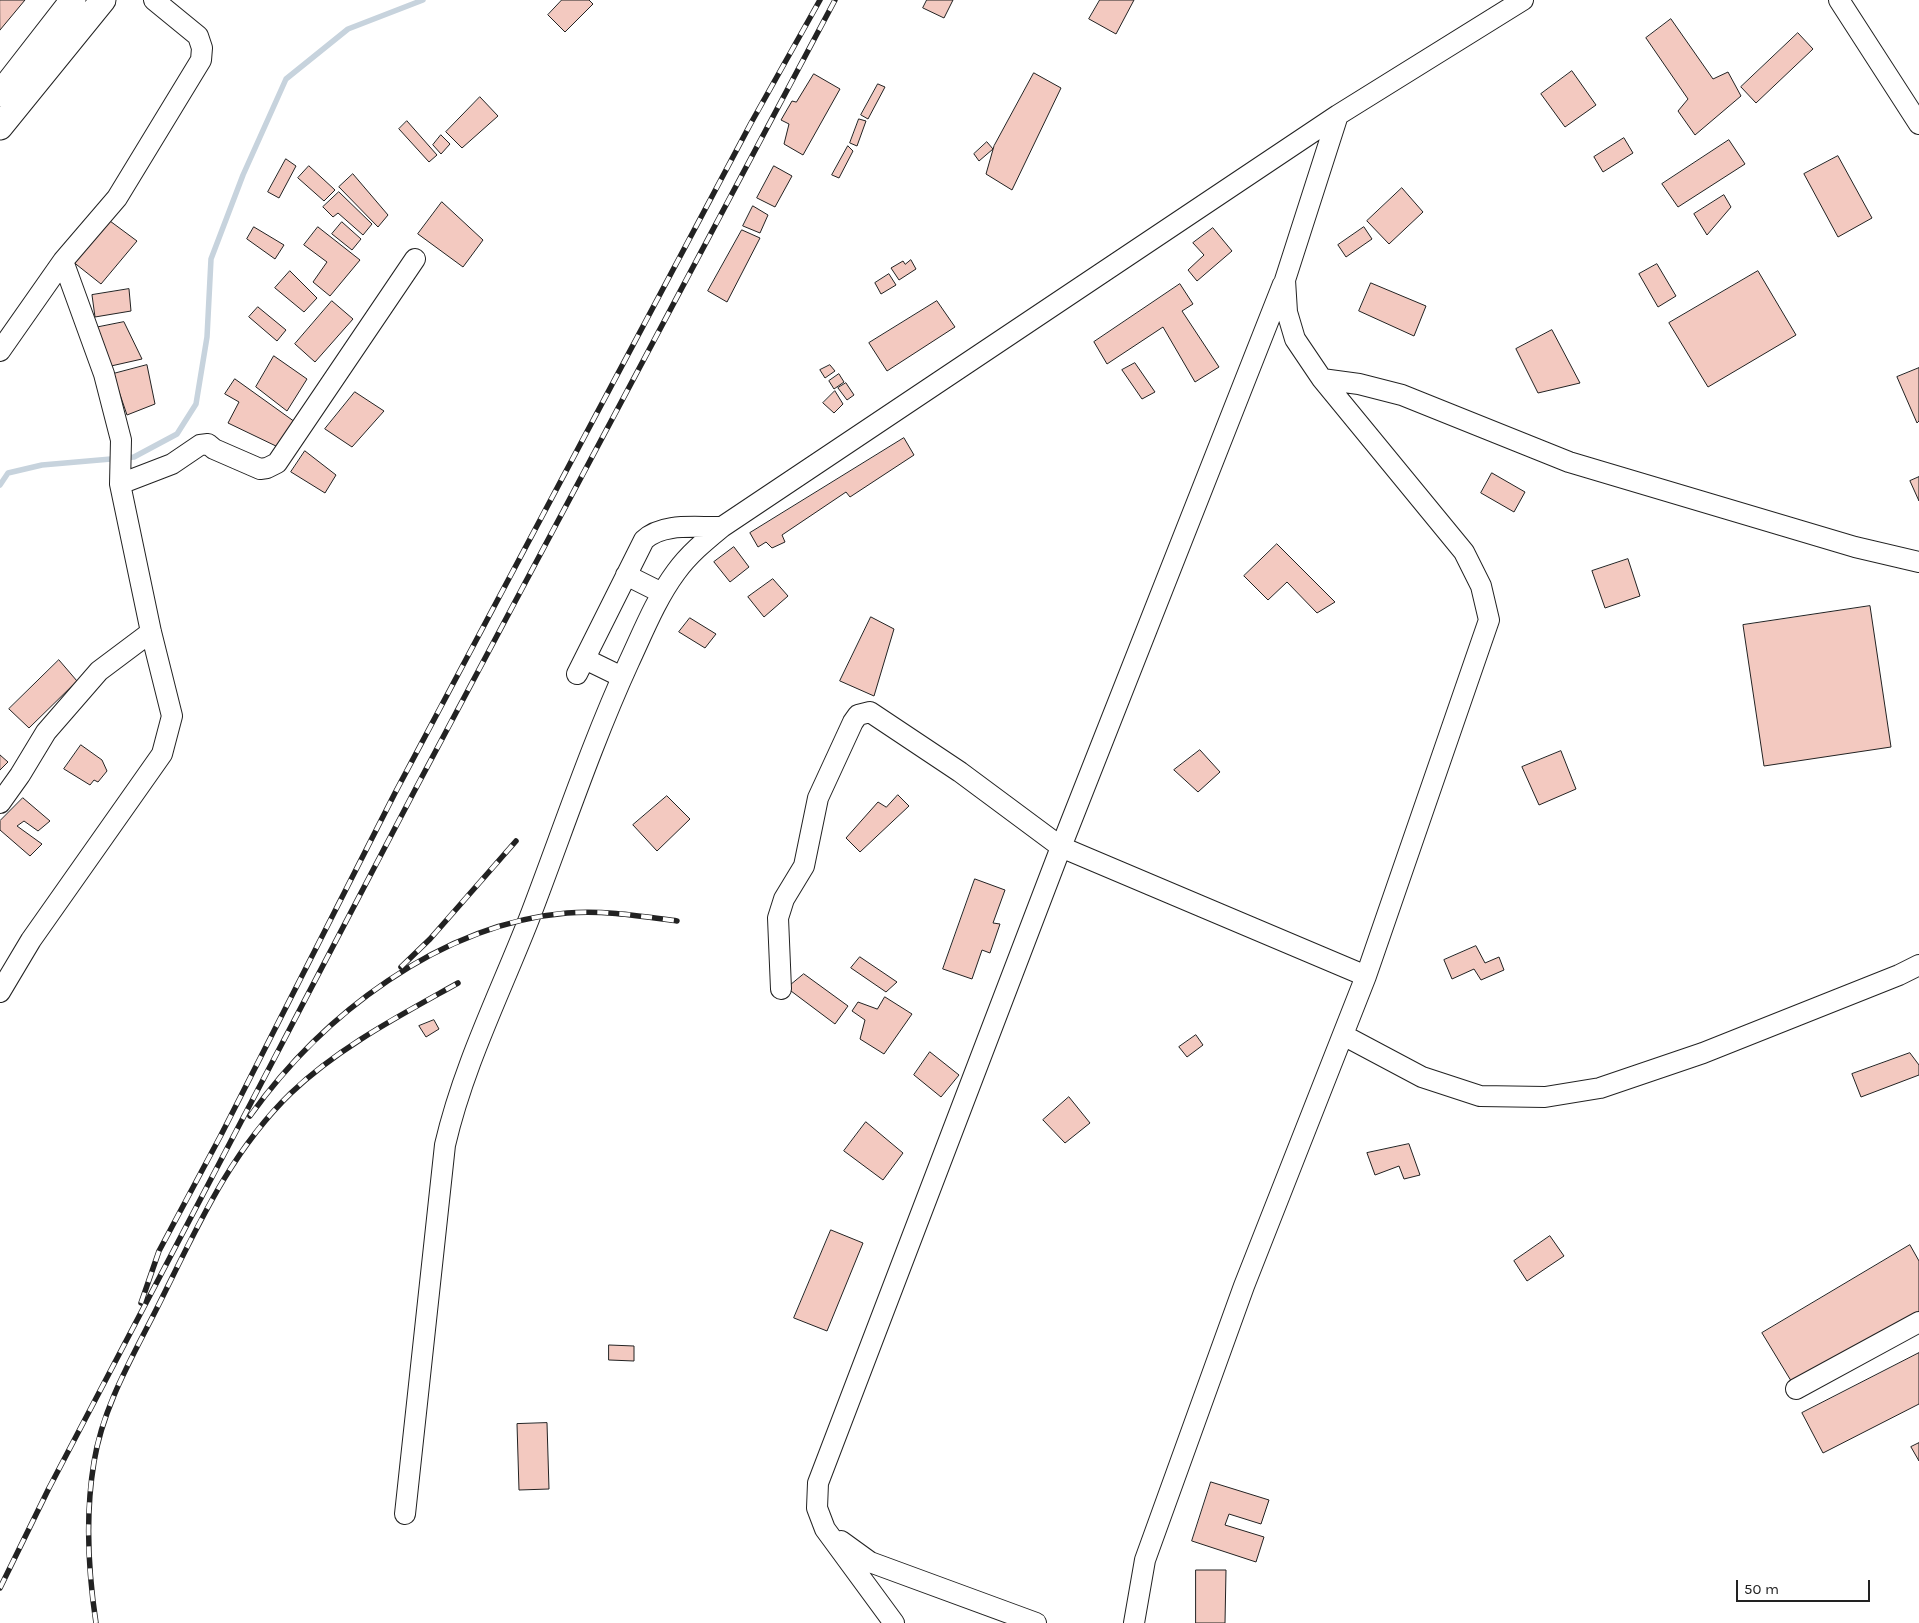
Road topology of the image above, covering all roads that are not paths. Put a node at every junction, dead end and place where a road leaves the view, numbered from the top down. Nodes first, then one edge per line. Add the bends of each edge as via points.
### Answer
1 (73, 0) edge
2 (103, 0) edge
3 (154, 0) edge
4 (1523, 0) edge
5 (1840, 0) edge
6 (0, 94) edge
7 (1338, 115) junction
8 (1919, 124) edge
9 (0, 127) edge
10 (416, 259) dead end
11 (63, 261) junction
12 (1285, 280) junction
13 (0, 351) edge
14 (1322, 379) junction
15 (120, 478) junction
16 (722, 527) junction
17 (1919, 562) edge
18 (626, 575) junction
19 (662, 593) junction
20 (151, 632) junction
21 (622, 677) junction
22 (0, 803) edge
23 (1061, 847) junction
24 (1919, 965) edge
25 (1366, 976) junction
26 (781, 989) dead end
27 (0, 992) edge
28 (1343, 1035) junction
29 (1919, 1322) edge
30 (1796, 1389) dead end
31 (405, 1514) dead end
32 (825, 1529) junction
33 (894, 1623) edge
34 (1036, 1623) edge
35 (1134, 1623) edge

1 - 6 main road
2 - 9 main road
3 - 11 street via 198,36 202,48 200,60 117,198
4 - 7 street
5 - 8 street
7 - 12 street
7 - 16 street
10 - 15 street via 277,462 260,469 214,450 208,444 200,445 172,464
11 - 13 street
11 - 15 street via 104,374 121,440
12 - 14 street via 1287,312 1295,339
12 - 23 street
14 - 17 street via 1402,395 1569,462 1855,548
14 - 25 street via 1464,552 1481,586 1489,620
15 - 20 street
16 - 18 street via 669,528 652,532 644,540
16 - 19 street via 694,551
18 - 19 street
18 - 21 street via 581,666
19 - 21 street
20 - 22 street via 99,671 46,732
20 - 27 street via 172,716 162,754 31,940
21 - 31 street via 491,1009 451,1121 445,1145
23 - 25 street
23 - 26 street via 960,772 870,712 858,715 818,798 804,866 784,898 778,918
23 - 32 street via 818,1483 817,1508
24 - 28 street via 1899,976 1703,1053 1600,1088 1545,1097 1480,1096 1422,1077
25 - 28 street
28 - 35 street via 1244,1286 1145,1560
29 - 30 street
32 - 33 street
32 - 34 street via 870,1562

